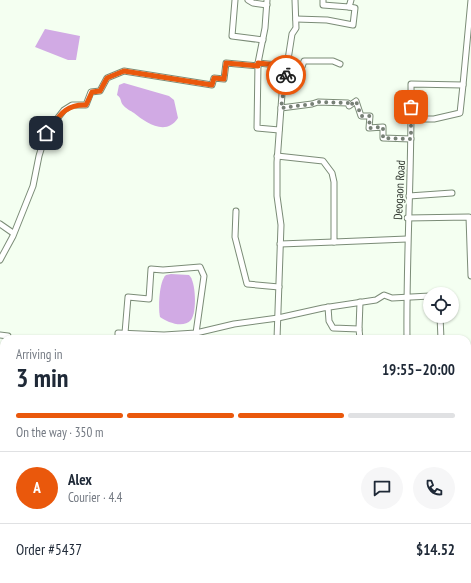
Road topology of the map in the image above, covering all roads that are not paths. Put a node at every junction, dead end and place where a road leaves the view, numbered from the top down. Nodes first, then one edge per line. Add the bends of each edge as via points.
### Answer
1 (235, 0) edge
2 (248, 0) edge
3 (295, 0) edge
4 (323, 0) edge
5 (351, 0) edge
6 (471, 2) edge
7 (267, 3) edge
8 (349, 7) junction
9 (296, 19) junction
10 (263, 40) junction
11 (258, 64) junction
12 (340, 64) dead end
13 (286, 67) junction
14 (463, 85) junction
15 (281, 108) junction
16 (411, 119) junction
17 (279, 130) junction
18 (411, 139) junction
19 (277, 156) junction
20 (452, 193) dead end
21 (409, 196) junction
22 (236, 211) dead end
23 (470, 217) edge
24 (407, 218) junction
25 (0, 224) edge
26 (13, 233) junction
27 (407, 239) junction
28 (334, 242) junction
29 (280, 244) junction
30 (0, 260) edge
31 (471, 276) edge
32 (279, 287) junction
33 (423, 296) edge
34 (406, 297) junction
35 (360, 302) junction
36 (328, 307) junction
37 (278, 318) junction
38 (440, 323) edge
39 (359, 329) junction
40 (196, 332) junction
41 (125, 333) junction
42 (118, 335) edge
43 (277, 335) edge
44 (360, 335) edge
45 (406, 335) edge
46 (440, 335) edge

1 - 10 street via 232,36
2 - 7 street via 253,3
3 - 9 street
4 - 8 street via 323,5
5 - 8 street
6 - 14 street
7 - 10 street
8 - 9 street via 355,8 353,25 327,20
9 - 13 street
10 - 11 street
11 - 13 street
11 - 17 street via 257,128
11 - 26 street via 226,63 224,79 214,78 212,85 124,71 107,78 100,91 92,92 86,105 72,105 64,110 46,133 33,186
12 - 13 street via 333,61 304,60 302,67
13 - 15 street
14 - 16 street via 460,113
14 - 16 street, Deogaon Road via 411,84
15 - 17 street
15 - 18 street via 318,102 348,103 349,106 356,101 361,116 370,116 369,128 383,127 383,138
16 - 18 street, Deogaon Road
17 - 19 street
18 - 21 street, Deogaon Road
19 - 28 street via 323,161 332,173
19 - 29 street
20 - 21 street
21 - 24 street, Deogaon Road
22 - 32 street via 235,237 247,284
23 - 24 street
23 - 31 street
24 - 27 street, Deogaon Road
25 - 26 street
26 - 30 street
27 - 28 street
27 - 34 street, Deogaon Road
28 - 29 street
29 - 32 street
32 - 37 street
33 - 34 street
34 - 35 street via 392,298 384,295 376,300
34 - 45 street, Deogaon Road
35 - 36 street
35 - 39 street
36 - 37 street
36 - 39 street via 329,321 333,328
37 - 40 street
37 - 43 street
38 - 46 street
39 - 44 street
40 - 41 street
40 - 41 street via 204,276 200,267 151,269 149,299 128,297
41 - 42 street

